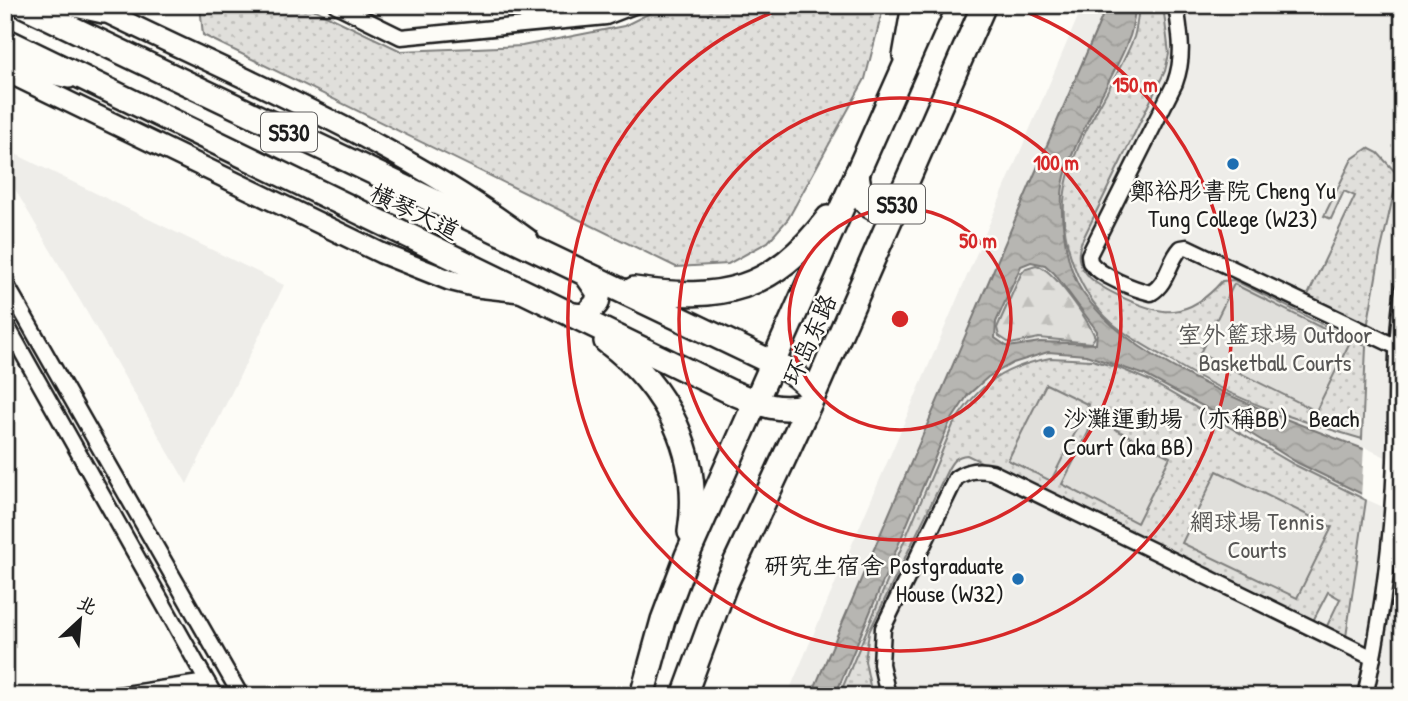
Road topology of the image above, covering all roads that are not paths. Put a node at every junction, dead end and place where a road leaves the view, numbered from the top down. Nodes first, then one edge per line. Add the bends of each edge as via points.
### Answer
1 (23, 5) edge
2 (66, 5) edge
3 (91, 5) edge
4 (336, 5) edge
5 (637, 5) edge
6 (912, 5) edge
7 (932, 5) edge
8 (1176, 5) edge
9 (984, 8) edge
10 (111, 15) junction
11 (5, 40) edge
12 (5, 64) edge
13 (5, 71) edge
14 (900, 76) junction
15 (89, 82) junction
16 (853, 182) junction
17 (901, 195) junction
18 (554, 258) junction
19 (586, 274) junction
20 (5, 282) edge
21 (610, 285) junction
22 (1403, 289) edge
23 (521, 292) junction
24 (572, 316) junction
25 (5, 322) edge
26 (1397, 347) junction
27 (773, 363) junction
28 (811, 399) junction
29 (756, 402) junction
30 (687, 556) junction
31 (1373, 658) junction
32 (207, 682) junction
33 (112, 696) edge
34 (215, 696) edge
35 (242, 696) edge
36 (642, 696) edge
37 (684, 696) edge
38 (888, 696) edge
39 (1364, 696) edge

1 - 18 main road, 横琴大道 / S530
2 - 10 main road
3 - 10 main road
4 - 5 street via 401,37 606,18
6 - 14 main road
7 - 14 main road, 环岛东路 / S530
8 - 26 street via 1182,42 1180,68 1089,256 1093,266 1151,293 1160,287 1177,253 1186,247
9 - 17 main road, 环岛东路 / S530
10 - 18 main road via 401,156 492,212
11 - 15 main road, 横琴大道 / S530
12 - 15 main road
13 - 23 main road via 382,253 449,280
14 - 16 main road, 环岛东路 / S530
15 - 23 main road, 横琴大道 / S530
16 - 17 main road via 875,208 891,206
16 - 21 main road via 809,243 747,286 701,295
16 - 27 main road, 环岛东路 / S530
17 - 28 main road, 环岛东路 / S530
18 - 19 main road, 横琴大道 / S530
19 - 21 main road, 横琴大道 / S530
19 - 24 main road via 599,293 597,303 585,316
20 - 35 street
21 - 27 main road, 横琴大道 / S530
22 - 26 street
23 - 24 main road, 横琴大道 / S530
24 - 29 main road, 横琴大道 / S530
24 - 30 main road via 643,374 676,423 694,496
25 - 32 street
26 - 31 street via 1387,567
27 - 28 main road, 横琴大道 / S530 via 805,383
27 - 29 main road, 环岛东路 / S530
28 - 29 main road, 横琴大道 / S530 via 796,409
28 - 37 main road, 环岛东路 via 725,585
29 - 30 main road, 环岛东路
30 - 36 main road, 环岛东路
31 - 38 street via 992,472 972,470 956,478 883,628 881,663
31 - 39 street
32 - 33 street
32 - 34 street

